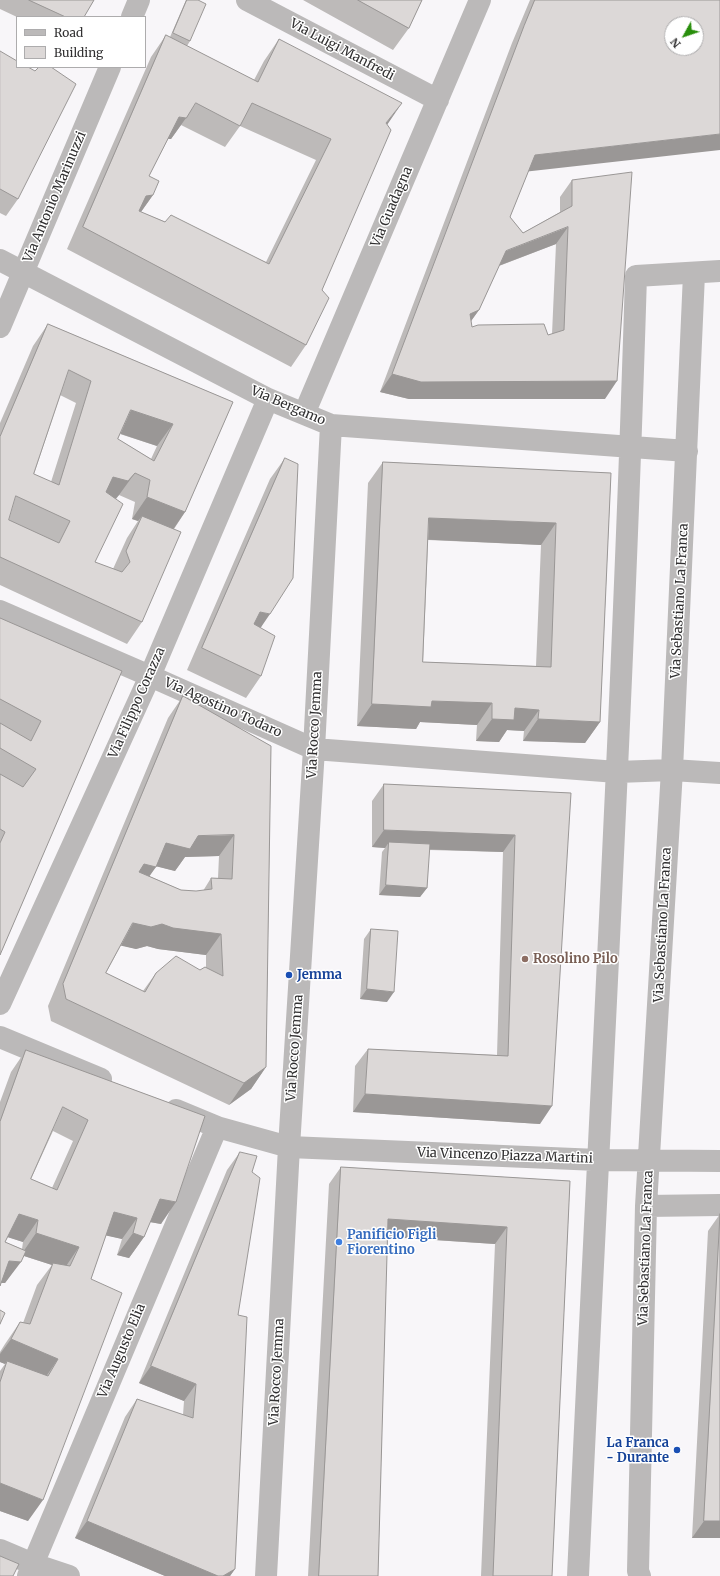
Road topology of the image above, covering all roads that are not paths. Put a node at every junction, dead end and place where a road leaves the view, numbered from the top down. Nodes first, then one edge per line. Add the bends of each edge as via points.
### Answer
1 (139, 0) edge
2 (247, 0) edge
3 (480, 0) edge
4 (132, 16) edge
5 (110, 68) edge
6 (438, 100) junction
7 (0, 260) edge
8 (23, 272) junction
9 (720, 272) edge
10 (694, 274) junction
11 (0, 327) edge
12 (268, 399) junction
13 (304, 414) junction
14 (331, 425) junction
15 (631, 446) junction
16 (687, 451) junction
17 (0, 611) edge
18 (150, 676) junction
19 (314, 749) junction
20 (672, 770) junction
21 (616, 772) junction
22 (720, 773) edge
23 (0, 1004) edge
24 (0, 1037) edge
25 (116, 1085) edge
26 (159, 1103) edge
27 (217, 1127) junction
28 (289, 1147) junction
29 (649, 1159) junction
30 (598, 1160) junction
31 (720, 1161) edge
32 (720, 1205) edge
33 (646, 1206) junction
34 (0, 1550) edge
35 (30, 1570) edge
36 (69, 1576) edge
37 (266, 1576) edge
38 (578, 1576) edge
39 (640, 1576) edge

1 - 4 street
2 - 6 street, Via Luigi Manfredi
3 - 6 street, Via Guadagna
5 - 8 street, Via Antonio Marinuzzi
6 - 13 street, Via Guadagna
7 - 8 street, Via Bergamo
8 - 11 street, Via Antonio Marinuzzi
8 - 12 street, Via Bergamo
9 - 10 street
10 - 15 street via 636,276
10 - 16 street, Via Sebastiano La Franca
12 - 13 street, Via Bergamo
12 - 18 street, Via Filippo Corazza
13 - 14 street, Via Bergamo
14 - 15 street, Via Bergamo
14 - 19 street, Via Rocco Jemma
15 - 16 street, Via Bergamo
15 - 21 street
16 - 20 street, Via Sebastiano La Franca
17 - 18 street, Via Agostino Todaro
18 - 19 street, Via Agostino Todaro
18 - 23 street, Via Filippo Corazza
19 - 21 street, Via Agostino Todaro
19 - 28 street, Via Rocco Jemma
20 - 21 street, Via Agostino Todaro
20 - 22 street, Via Agostino Todaro
20 - 29 street, Via Sebastiano La Franca
21 - 30 street
24 - 25 street
26 - 27 street, Via Vincenzo Piazza Martini
27 - 28 street, Via Vincenzo Piazza Martini
27 - 35 street, Via Augusto Elia
28 - 30 street, Via Vincenzo Piazza Martini
28 - 37 street, Via Rocco Jemma
29 - 30 street, Via Vincenzo Piazza Martini
29 - 31 street, Via Vincenzo Piazza Martini
29 - 33 street, Via Sebastiano La Franca
30 - 38 street
32 - 33 street
33 - 39 street, Via Sebastiano La Franca via 638,1571
34 - 35 street
35 - 36 street

